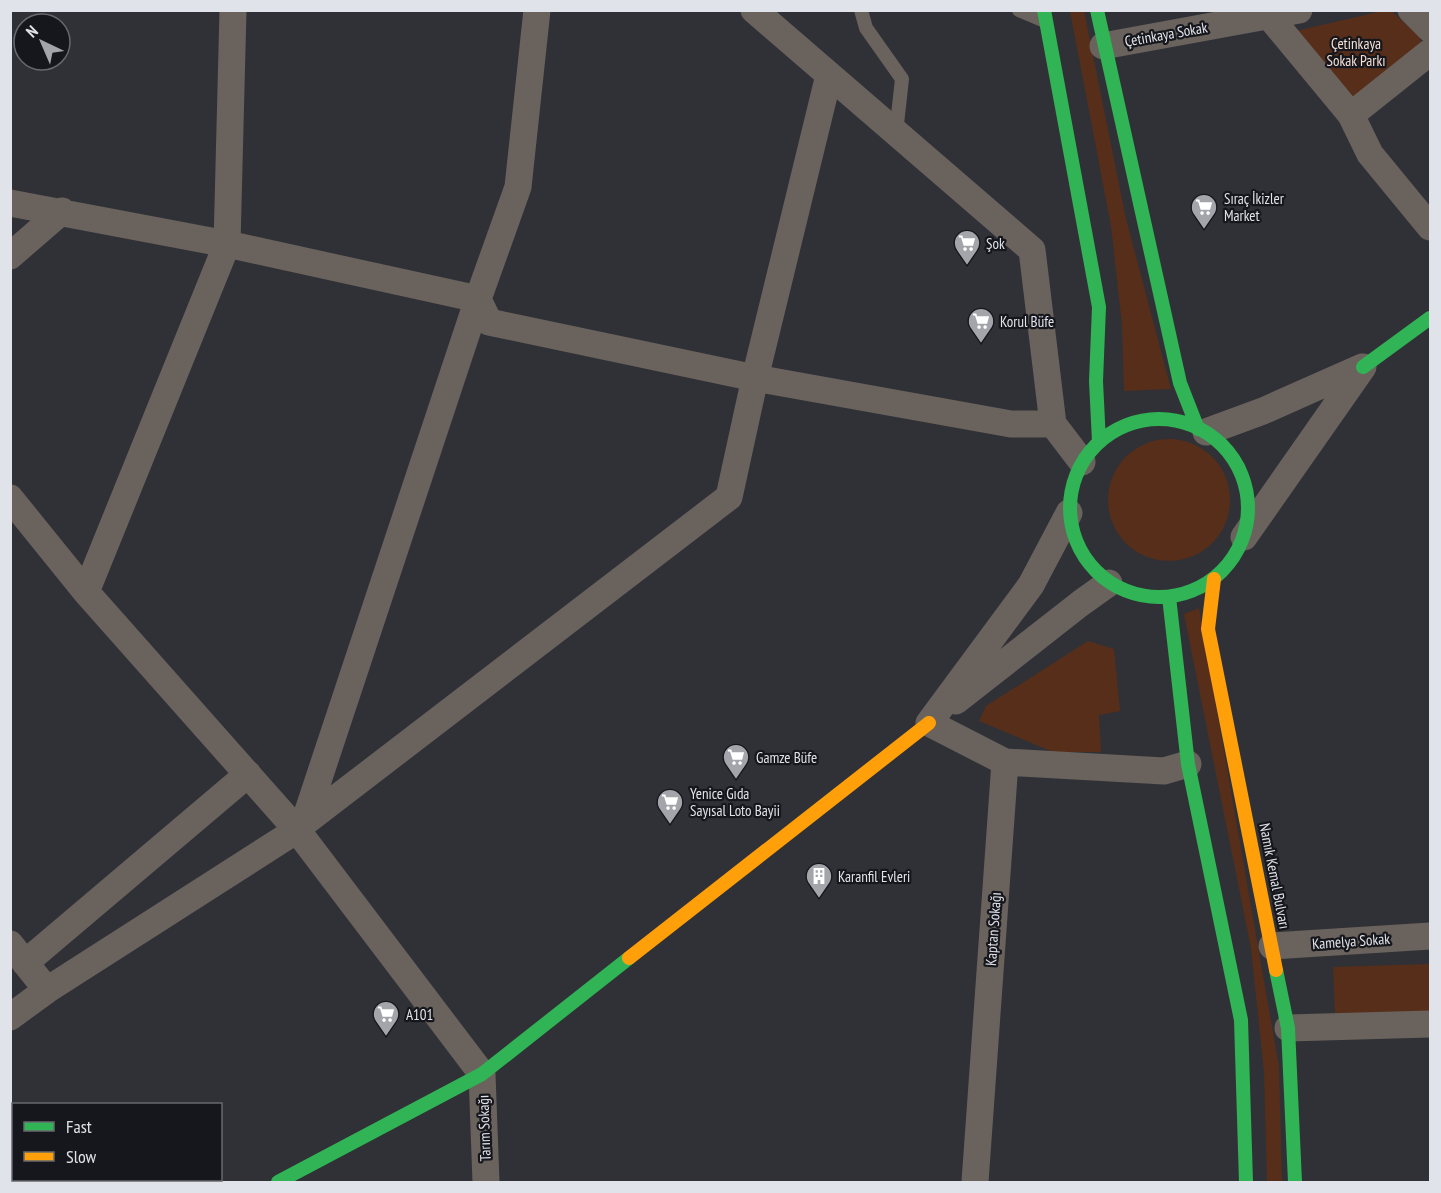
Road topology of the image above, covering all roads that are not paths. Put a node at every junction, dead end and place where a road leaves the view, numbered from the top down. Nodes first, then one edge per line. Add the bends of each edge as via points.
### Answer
1 (233, 10) edge
2 (537, 10) edge
3 (754, 10) edge
4 (861, 10) edge
5 (1019, 10) edge
6 (1097, 10) edge
7 (1299, 10) edge
8 (1411, 10) edge
9 (1046, 16) edge
10 (1269, 16) junction
11 (1431, 29) edge
12 (1104, 46) junction
13 (1431, 52) edge
14 (829, 75) junction
15 (1351, 115) junction
16 (896, 133) junction
17 (10, 203) edge
18 (63, 212) junction
19 (1431, 227) edge
20 (226, 244) junction
21 (10, 256) edge
22 (478, 299) junction
23 (1431, 318) edge
24 (1363, 367) junction
25 (755, 378) junction
26 (1053, 423) junction
27 (1202, 431) junction
28 (1091, 452) junction
29 (10, 498) edge
30 (1069, 513) junction
31 (1244, 537) junction
32 (1214, 579) junction
33 (1109, 583) junction
34 (86, 592) junction
35 (1169, 597) junction
36 (929, 723) junction
37 (1005, 762) junction
38 (1188, 764) junction
39 (248, 774) junction
40 (301, 826) junction
41 (1431, 936) edge
42 (1272, 946) junction
43 (18, 953) edge
44 (47, 990) junction
45 (10, 1017) edge
46 (1431, 1024) edge
47 (1288, 1028) junction
48 (482, 1074) junction
49 (278, 1182) edge
50 (486, 1182) edge
51 (975, 1182) edge
52 (1246, 1182) edge
53 (1295, 1182) edge

1 - 20 street
2 - 22 street via 518,187
3 - 14 street
4 - 16 lane via 866,28 902,79
5 - 9 lane
6 - 12 main road
7 - 10 street, Çetinkaya Sokak
8 - 11 street
9 - 28 main road via 1099,308
10 - 12 street, Çetinkaya Sokak
10 - 15 street
12 - 27 main road via 1180,383
13 - 15 street
14 - 16 street
14 - 25 street
15 - 19 street via 1370,154
16 - 26 street via 1032,250
17 - 18 street
18 - 20 street
18 - 21 street
20 - 22 street
20 - 34 street
22 - 25 street via 489,322
22 - 40 street
23 - 24 main road
24 - 27 street via 1263,411
24 - 31 street
25 - 26 street via 1011,424
25 - 40 street via 729,497
26 - 28 street
27 - 28 main road via 1179,421 1150,419 1121,427
27 - 31 main road via 1228,452 1243,478 1248,507
28 - 30 main road via 1072,487
29 - 34 street
30 - 33 main road via 1074,539 1087,562
30 - 36 street via 1031,585
31 - 32 main road via 1232,560
32 - 35 main road via 1193,591
32 - 42 main road, Namık Kemal Bulvarı via 1208,629
33 - 35 main road via 1138,596
33 - 36 street
34 - 39 street
35 - 38 main road
36 - 37 street
36 - 48 main road
37 - 38 street via 1164,771
37 - 51 street, Kaptan Sokağı
38 - 52 main road via 1241,1020
39 - 40 street
39 - 43 street
40 - 44 street
40 - 48 street
41 - 42 street, Kamelya Sokak
42 - 47 main road, Namık Kemal Bulvarı
43 - 44 street
44 - 45 street
46 - 47 street
47 - 53 main road, Namık Kemal Bulvarı
48 - 49 main road
48 - 50 street, Tarım Sokağı

